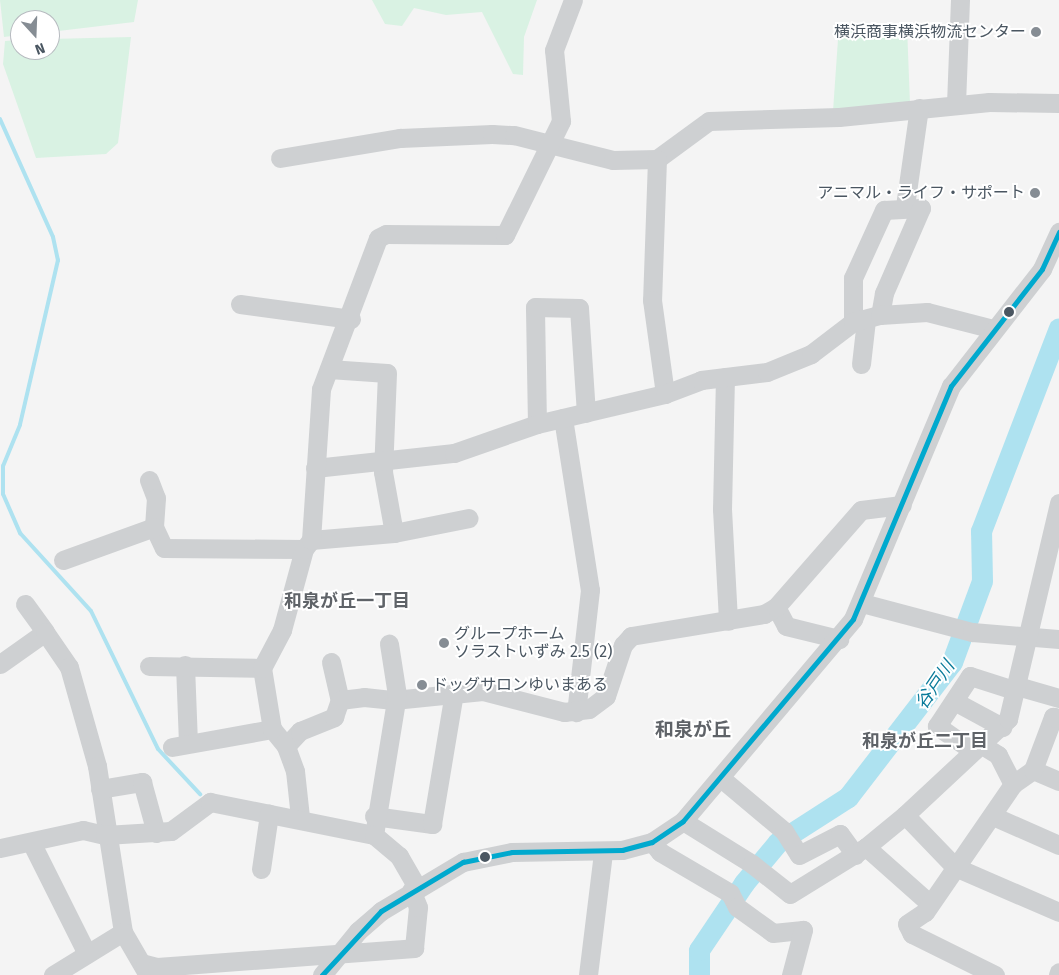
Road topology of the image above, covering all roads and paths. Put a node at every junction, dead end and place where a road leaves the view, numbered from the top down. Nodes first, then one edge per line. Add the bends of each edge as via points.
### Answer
1 (574, 0) edge
2 (960, 0) edge
3 (1059, 103) edge
4 (956, 104) junction
5 (919, 108) junction
6 (549, 143) junction
7 (280, 158) dead end
8 (657, 159) junction
9 (905, 206) junction
10 (1059, 232) edge
11 (240, 304) dead end
12 (866, 319) junction
13 (351, 320) junction
14 (993, 328) junction
15 (861, 364) dead end
16 (328, 369) junction
17 (725, 377) junction
18 (665, 394) junction
19 (586, 413) junction
20 (563, 418) junction
21 (537, 424) junction
22 (384, 463) junction
23 (314, 468) junction
24 (149, 480) dead end
25 (1059, 503) edge
26 (902, 505) junction
27 (468, 518) dead end
28 (154, 527) junction
29 (394, 533) junction
30 (308, 545) junction
31 (63, 560) dead end
32 (862, 603) junction
33 (25, 604) dead end
34 (776, 607) junction
35 (728, 621) junction
36 (45, 632) junction
37 (1028, 636) junction
38 (838, 639) junction
39 (1059, 640) edge
40 (389, 644) dead end
41 (331, 662) dead end
42 (0, 664) edge
43 (149, 666) dead end
44 (185, 666) junction
45 (262, 668) junction
46 (1016, 688) junction
47 (454, 693) junction
48 (340, 700) junction
49 (394, 700) junction
50 (954, 701) junction
51 (1058, 709) edge
52 (576, 712) junction
53 (1002, 727) junction
54 (272, 729) junction
55 (286, 746) junction
56 (978, 748) junction
57 (1033, 770) junction
58 (722, 779) junction
59 (1059, 781) edge
60 (1013, 784) junction
61 (100, 789) junction
62 (269, 814) junction
63 (905, 815) junction
64 (374, 816) junction
65 (994, 816) junction
66 (300, 817) junction
67 (683, 821) junction
68 (156, 833) junction
69 (105, 835) junction
70 (374, 835) junction
71 (31, 842) junction
72 (652, 842) junction
73 (1059, 845) edge
74 (0, 848) edge
75 (861, 851) junction
76 (603, 853) junction
77 (955, 867) junction
78 (261, 869) dead end
79 (414, 888) junction
80 (929, 904) junction
81 (1059, 912) edge
82 (123, 932) junction
83 (87, 954) junction
84 (337, 955) junction
85 (146, 970) edge
86 (53, 975) edge
87 (322, 975) edge
88 (588, 975) edge
89 (791, 975) edge
90 (995, 975) edge

1 - 6 street via 554,50 562,108 561,121
2 - 4 street
3 - 4 street
4 - 5 street
5 - 8 street via 839,117 709,121
5 - 9 street
6 - 7 street via 514,135 400,138
6 - 8 street via 613,160
6 - 13 street via 505,235 386,234 378,238
8 - 18 street via 652,300
9 - 12 street via 920,208 884,293
9 - 12 street via 884,210 853,278
10 - 14 street via 1042,268
11 - 13 street
12 - 14 street via 927,312
12 - 15 street
12 - 17 street via 792,365
13 - 16 street
14 - 26 street via 951,386
16 - 22 street via 387,373
16 - 23 street via 321,389
17 - 18 street
17 - 35 street via 722,509
18 - 19 street
19 - 20 street
19 - 21 street via 579,308 535,308
20 - 21 street
20 - 52 street via 590,590
21 - 22 street via 482,446
22 - 23 street
22 - 29 street
23 - 30 street
24 - 28 street via 156,498
25 - 37 street
26 - 32 street
26 - 34 street via 861,510
27 - 29 street
28 - 30 street via 164,548
28 - 31 street
29 - 30 street
30 - 45 street via 288,615
32 - 37 street via 963,630
32 - 38 street
33 - 36 street
34 - 35 street via 748,620
34 - 38 street via 786,626
35 - 52 street via 631,636 623,645 606,696 594,707
36 - 42 street
36 - 61 street via 70,667
37 - 39 street
37 - 46 street
38 - 58 street
40 - 49 street
41 - 48 street
43 - 44 street
44 - 45 street
44 - 54 street via 180,745
45 - 54 street
46 - 50 street via 970,676
46 - 51 street
46 - 53 street
47 - 49 street
47 - 52 street via 483,692
47 - 64 street via 432,824
48 - 49 street
48 - 55 street via 334,717 300,731
49 - 64 street
50 - 53 street
50 - 56 street via 938,726
51 - 57 street
53 - 56 street
54 - 55 street
55 - 66 street via 295,771
56 - 60 street via 998,755
56 - 63 street
57 - 59 street
57 - 60 street
58 - 67 street
58 - 75 street via 785,835 799,855 840,834
60 - 65 street
61 - 68 street via 142,782
61 - 69 street
62 - 66 street
62 - 68 street via 210,802 180,828
62 - 78 street
63 - 75 street
63 - 77 street
64 - 70 street
65 - 73 street
65 - 77 street
66 - 70 street
67 - 72 street
67 - 75 street via 756,866 790,894
68 - 69 street
69 - 71 street via 83,830
69 - 82 street
70 - 79 street via 399,856
71 - 74 street
71 - 83 street
72 - 76 street
72 - 89 street via 660,852 733,900 773,934 803,930
75 - 80 street
76 - 79 street via 493,854 463,862
76 - 88 street
77 - 80 street
77 - 81 street
79 - 84 street via 358,931
79 - 84 street via 418,907 414,948
80 - 90 street via 907,924 912,934
82 - 83 street
82 - 85 street
83 - 86 street
84 - 85 street
84 - 87 street

